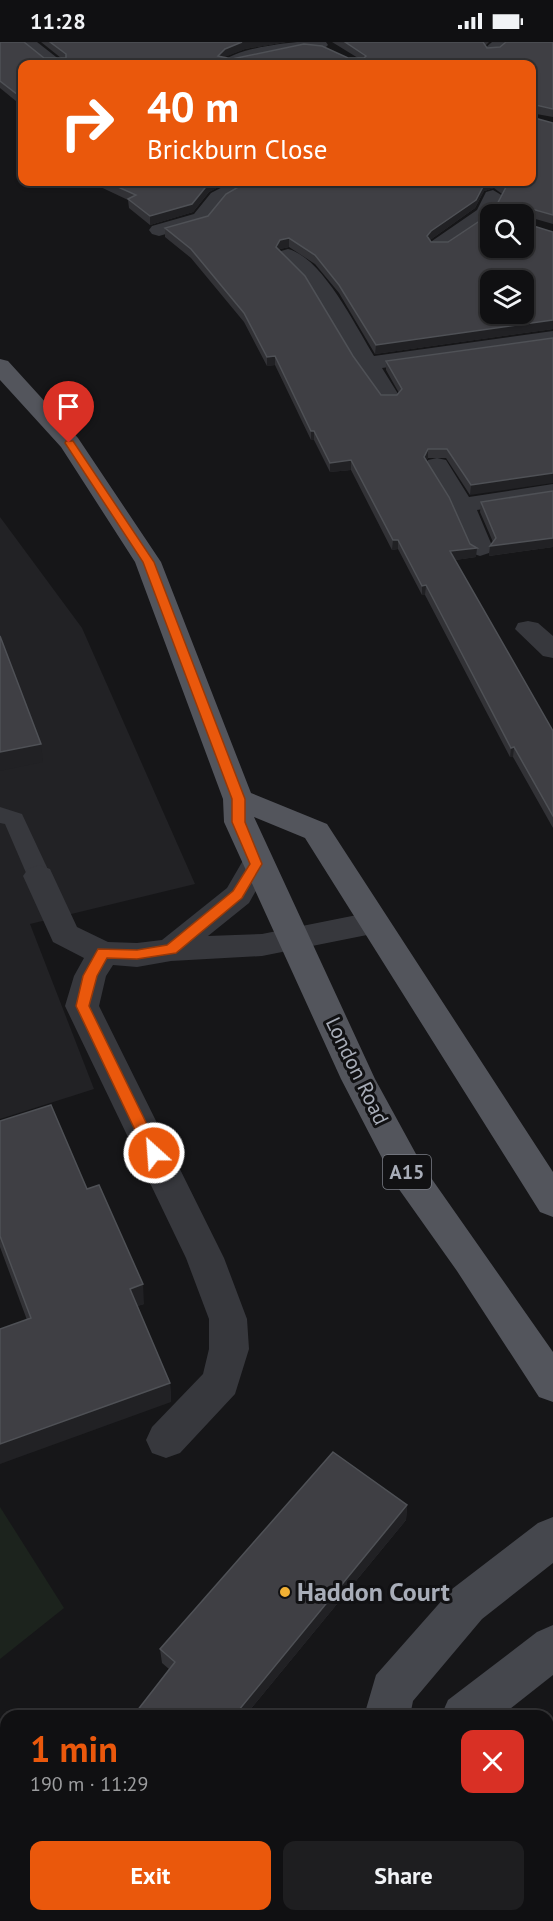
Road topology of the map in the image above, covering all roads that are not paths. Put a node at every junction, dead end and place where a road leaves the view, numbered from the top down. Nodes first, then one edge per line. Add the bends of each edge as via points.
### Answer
1 (26, 42) edge
2 (320, 44) edge
3 (337, 56) edge
4 (51, 60) edge
5 (238, 60) edge
6 (237, 186) edge
7 (480, 215) edge
8 (159, 230) dead end
9 (439, 245) edge
10 (288, 255) edge
11 (553, 338) edge
12 (366, 364) junction
13 (0, 366) edge
14 (389, 397) edge
15 (437, 465) edge
16 (553, 491) edge
17 (462, 505) junction
18 (480, 548) dead end
19 (528, 629) dead end
20 (553, 650) edge
21 (238, 799) junction
22 (0, 815) edge
23 (256, 864) junction
24 (39, 876) joint
25 (372, 923) junction
26 (294, 939) junction
27 (171, 950) junction
28 (103, 952) junction
29 (553, 1203) edge
30 (553, 1385) edge
31 (166, 1440) dead end
32 (553, 1537) edge
33 (553, 1647) edge
34 (388, 1710) edge
35 (472, 1710) edge

1 - 4 street
2 - 3 street
2 - 5 street
6 - 8 street via 218,197 201,218
7 - 9 street
10 - 12 street via 315,279
11 - 12 street
12 - 14 street
13 - 21 main road, London Road / A15 via 69,443 148,562
15 - 17 street
16 - 17 street
17 - 18 street
19 - 20 street
21 - 23 main road, London Road / A15 via 238,822
21 - 25 main road via 316,831
22 - 24 lane via 14,819
23 - 26 main road, London Road / A15
23 - 27 street via 237,895
24 - 28 street via 64,934
25 - 26 street
25 - 29 main road
26 - 27 street via 262,945
26 - 30 main road, London Road / A15 via 358,1079 409,1175
27 - 28 street via 137,955
28 - 31 street via 90,976 82,1006 205,1258 228,1319 229,1349 220,1382
32 - 34 street via 467,1604 392,1691
33 - 35 street

